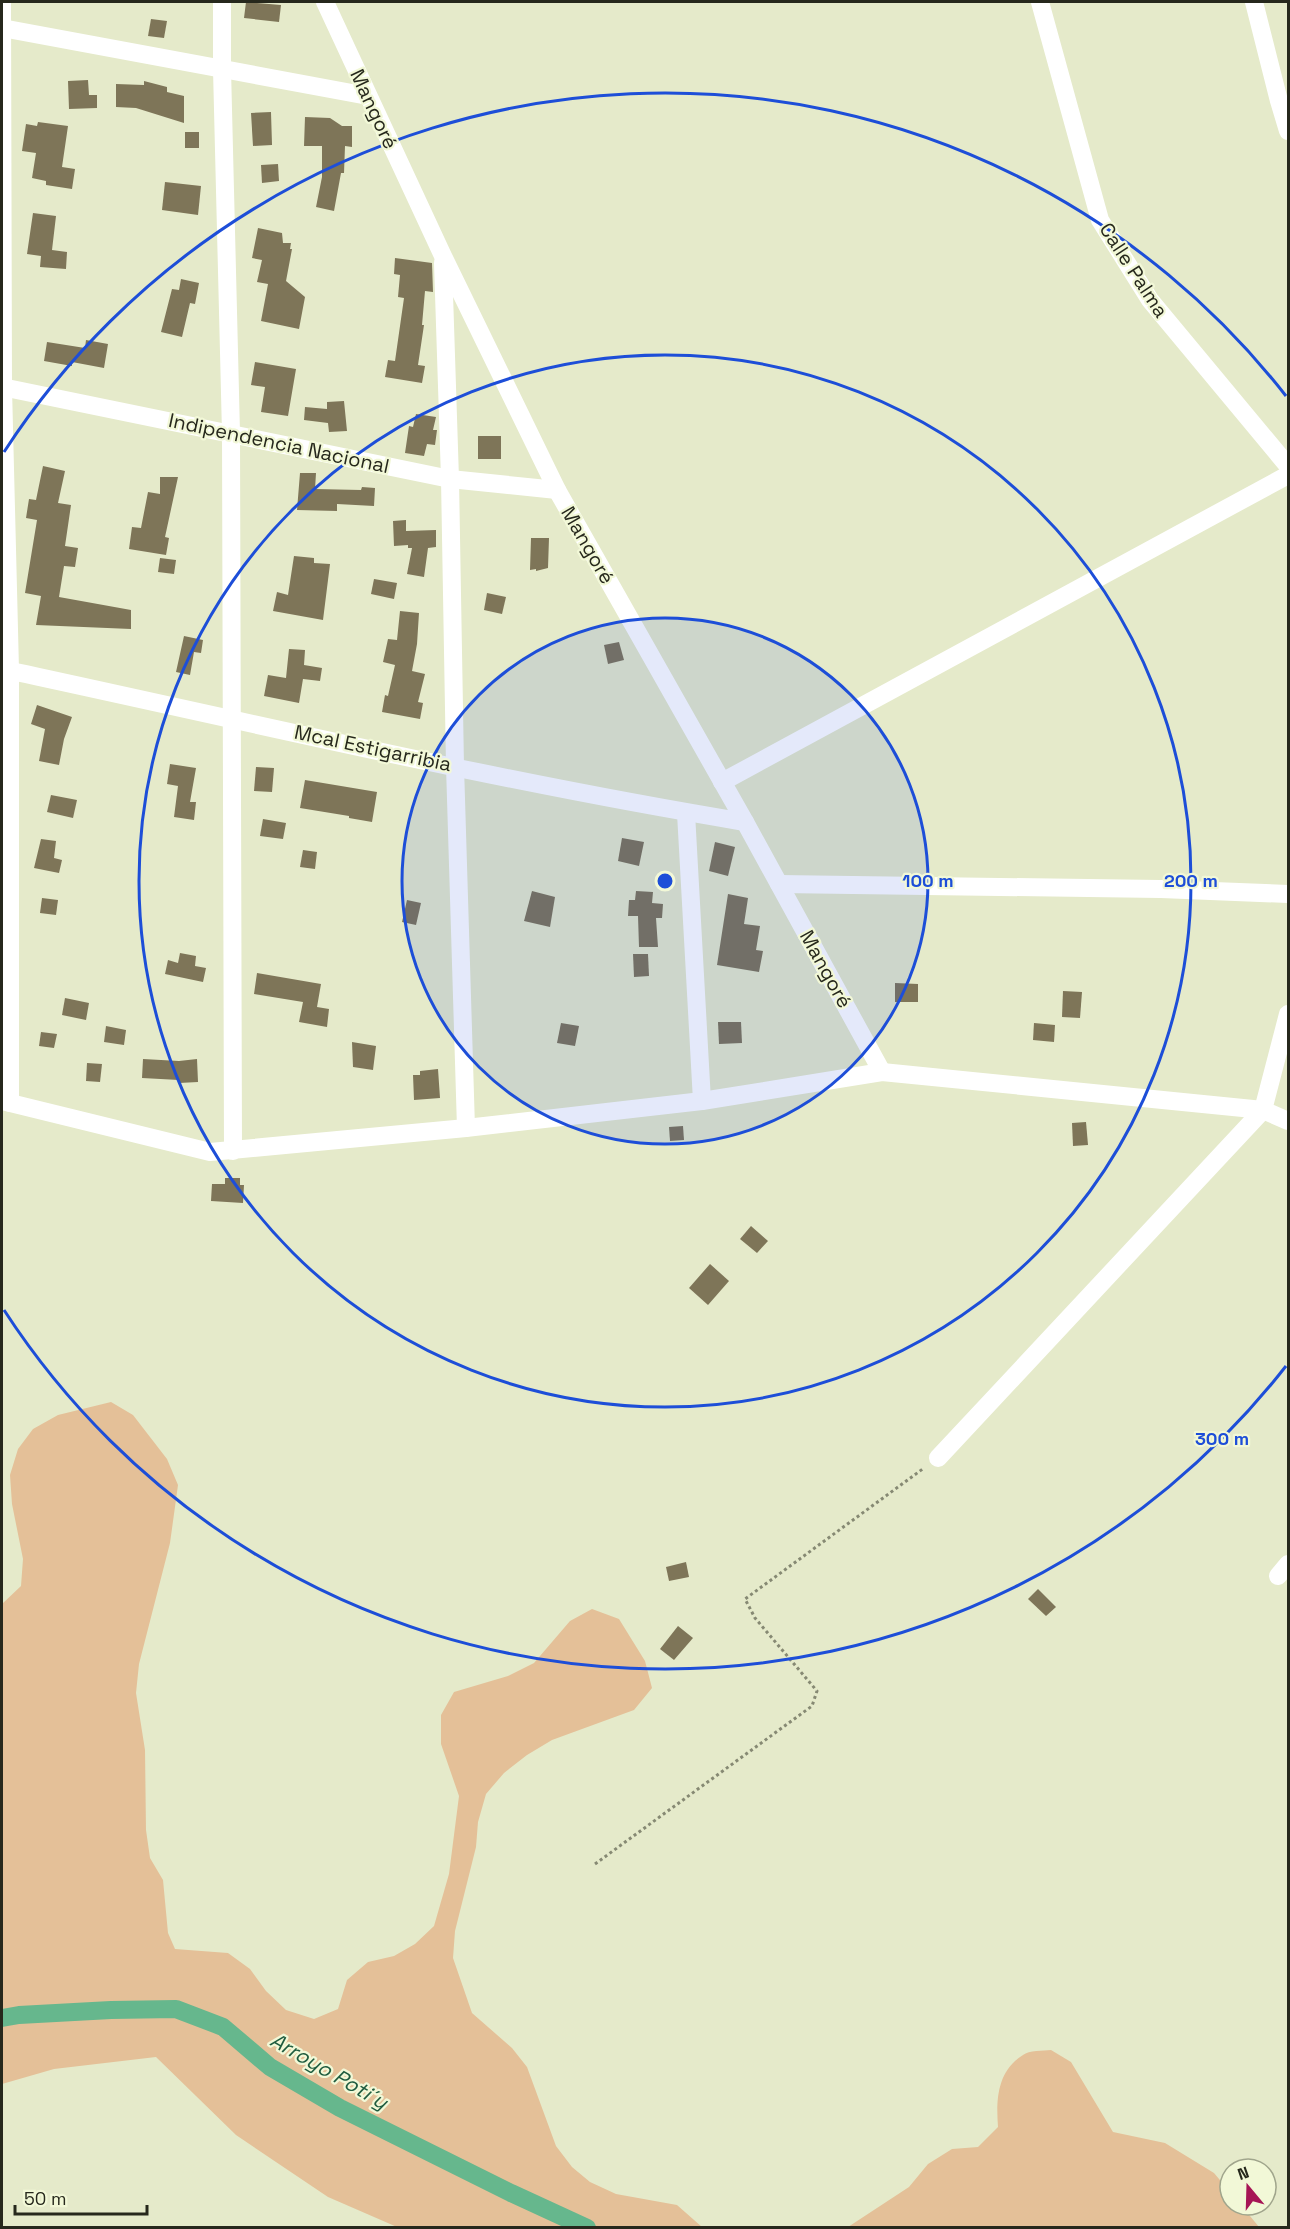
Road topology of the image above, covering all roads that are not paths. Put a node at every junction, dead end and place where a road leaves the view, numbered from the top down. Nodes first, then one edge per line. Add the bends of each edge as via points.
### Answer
1 (2, 2) edge
2 (222, 2) edge
3 (326, 2) edge
4 (1040, 2) edge
5 (1254, 2) edge
6 (2, 28) edge
7 (222, 69) junction
8 (368, 96) junction
9 (1288, 131) edge
10 (443, 256) junction
11 (2, 388) edge
12 (231, 433) junction
13 (1288, 466) edge
14 (1288, 475) edge
15 (450, 479) junction
16 (557, 490) junction
17 (6, 669) edge
18 (233, 718) junction
19 (454, 766) junction
20 (722, 782) junction
21 (686, 813) junction
22 (746, 822) junction
23 (779, 884) junction
24 (1288, 894) edge
25 (1288, 1014) edge
26 (882, 1072) junction
27 (702, 1101) junction
28 (6, 1102) edge
29 (1263, 1110) junction
30 (1288, 1121) edge
31 (466, 1128) junction
32 (233, 1151) junction
33 (938, 1458) road end

1 - 6 street
2 - 7 street
3 - 8 street, Mangoré
4 - 13 street, Calle Palma via 1100,220 1150,300
5 - 9 street
6 - 7 street
6 - 11 street
7 - 8 street
7 - 12 street
8 - 10 street, Mangoré
10 - 15 street
10 - 16 street, Mangoré
11 - 12 street, Indipendencia Nacional
11 - 17 street
12 - 15 street, Indipendencia Nacional
12 - 18 street
14 - 20 street
15 - 16 street, Indipendencia Nacional
15 - 19 street
16 - 20 street, Mangoré
17 - 18 street, Mcal Estigarribia
17 - 28 street
18 - 19 street, Mcal Estigarribia
18 - 32 street
19 - 21 street, Mcal Estigarribia
19 - 31 street
20 - 22 street, Mangoré
21 - 22 street, Mcal Estigarribia
21 - 27 street
22 - 23 street, Mangoré
23 - 24 street
23 - 26 street, Mangoré
25 - 29 street
26 - 27 street
26 - 29 street
27 - 31 street
28 - 32 street via 210,1152
29 - 30 street
29 - 33 street
31 - 32 street

